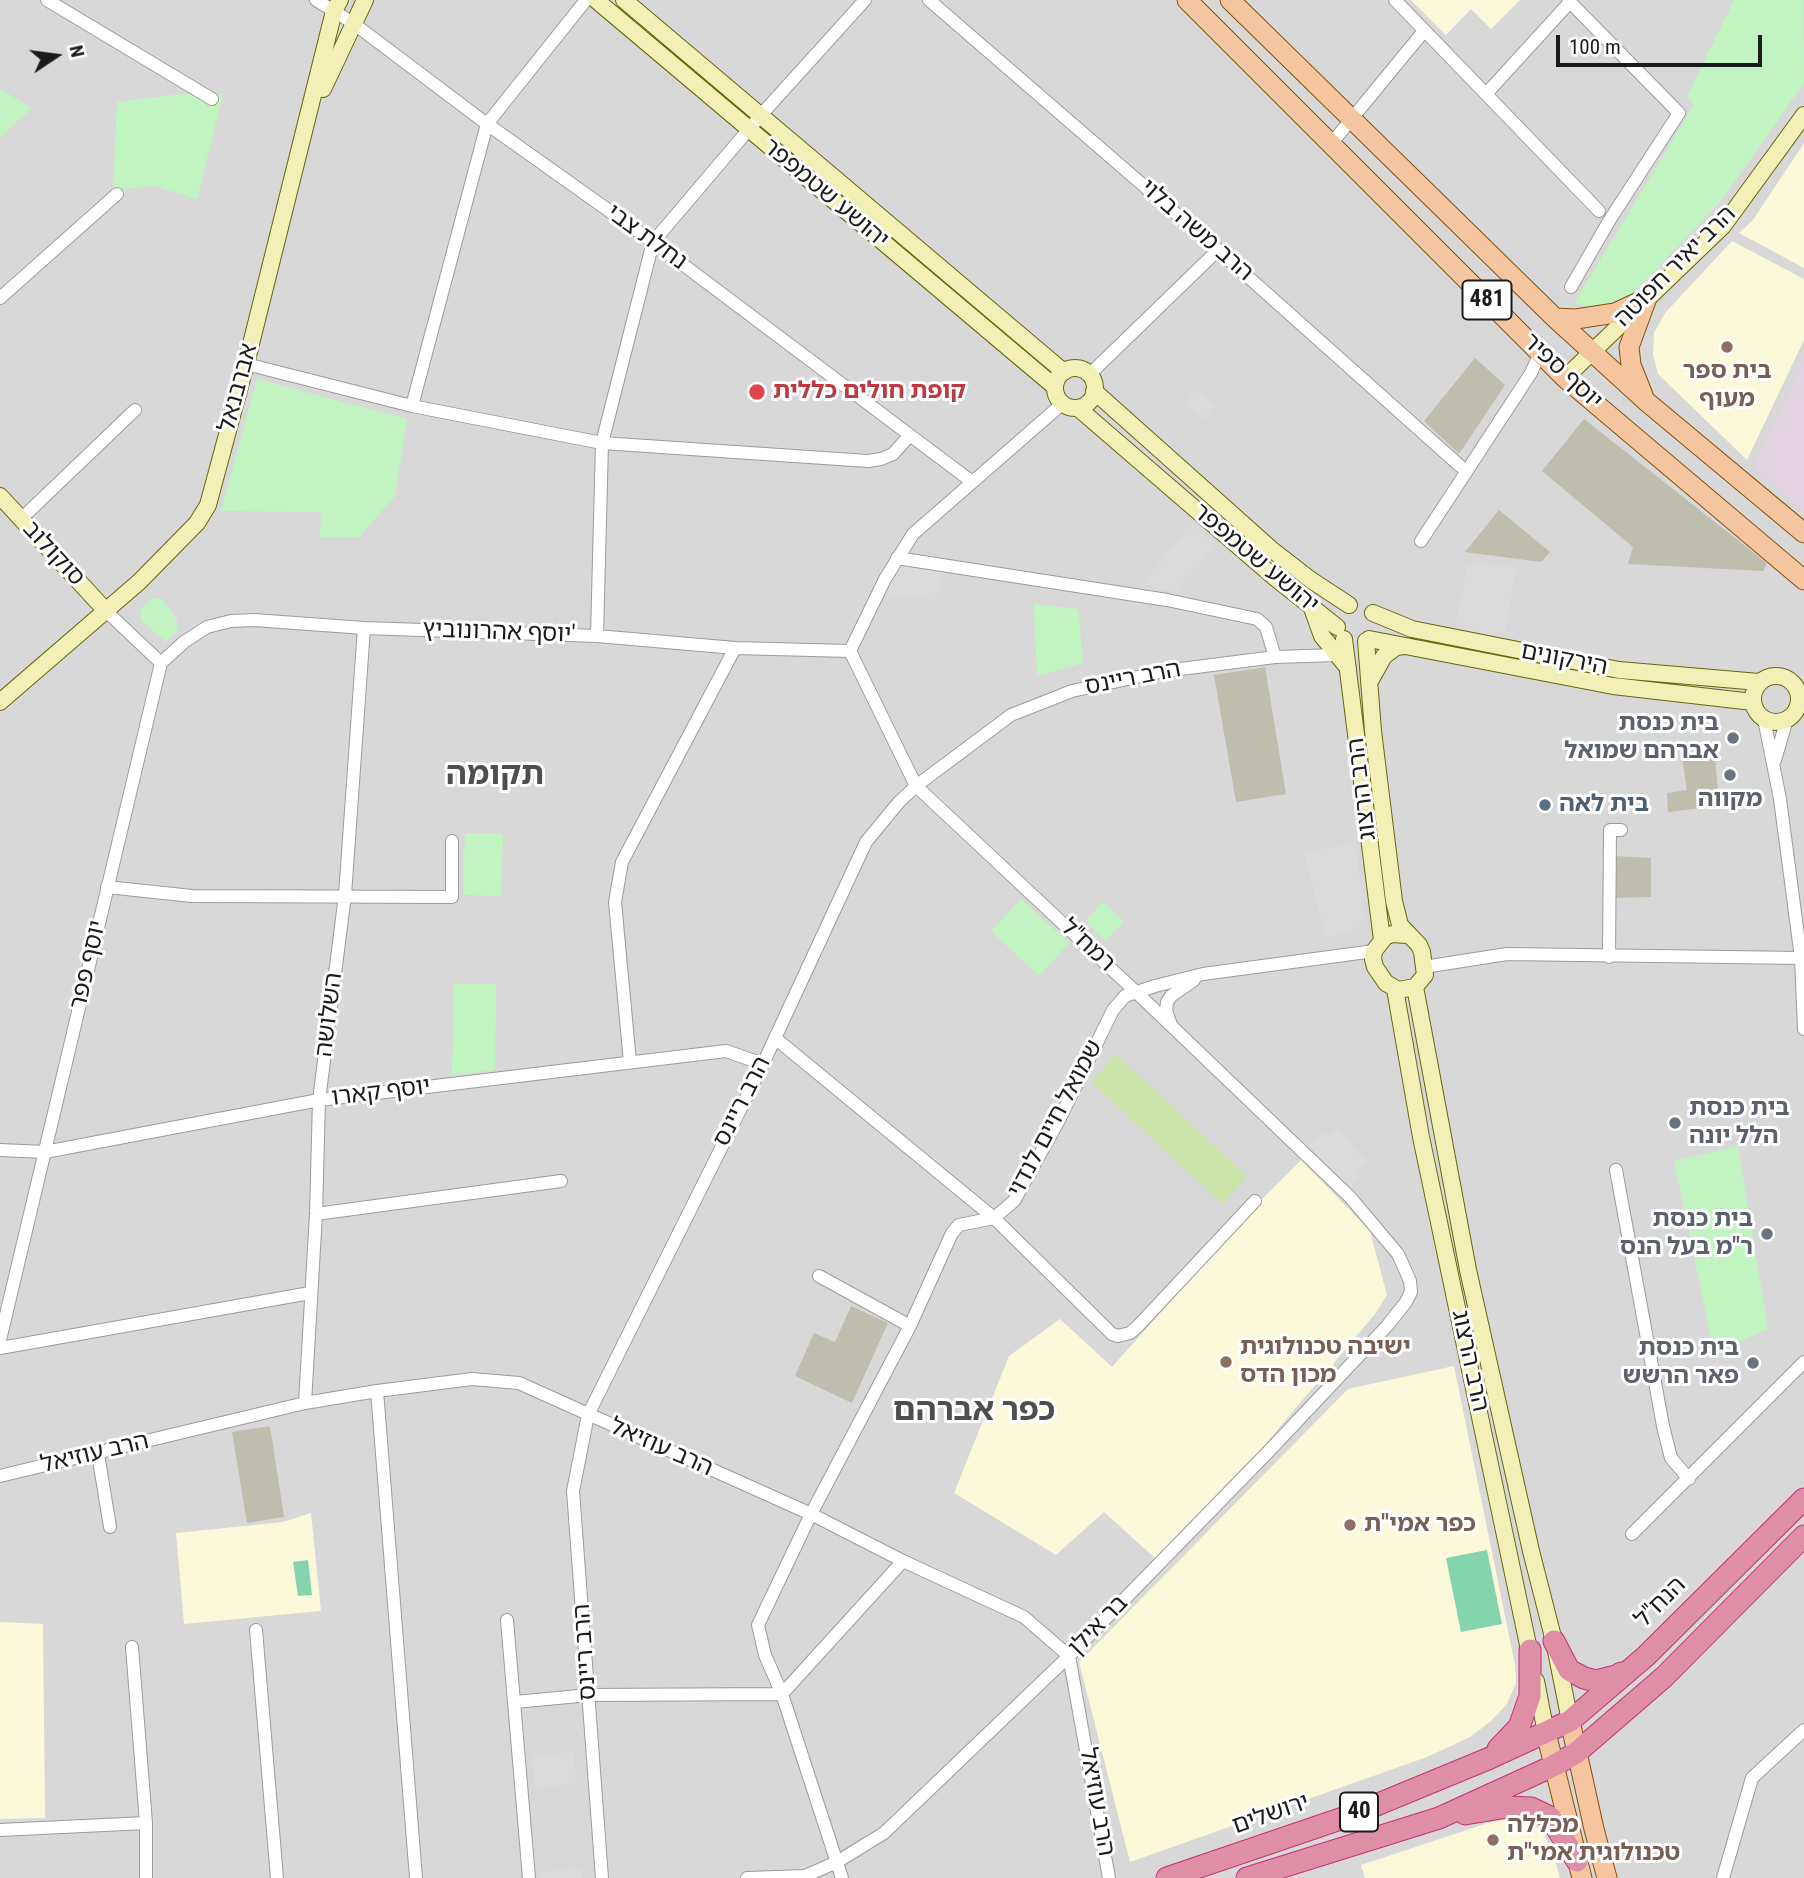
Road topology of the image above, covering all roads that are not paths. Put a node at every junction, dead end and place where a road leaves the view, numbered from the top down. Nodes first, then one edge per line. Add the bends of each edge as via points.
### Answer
1 (47, 0) edge
2 (316, 0) edge
3 (365, 0) edge
4 (586, 0) edge
5 (596, 0) edge
6 (624, 0) edge
7 (865, 0) edge
8 (929, 0) edge
9 (1187, 0) edge
10 (1230, 0) edge
11 (1395, 0) edge
12 (1569, 1) edge
13 (337, 6) edge
14 (353, 23) junction
15 (1424, 31) junction
16 (1486, 94) junction
17 (212, 99) dead end
18 (1804, 114) edge
19 (761, 115) junction
20 (1350, 120) junction
21 (487, 124) junction
22 (306, 127) junction
23 (750, 131) junction
24 (1331, 144) junction
25 (117, 194) dead end
26 (1599, 211) dead end
27 (653, 242) junction
28 (1218, 250) junction
29 (1571, 287) dead end
30 (0, 298) edge
31 (1647, 298) junction
32 (1555, 318) junction
33 (1591, 351) junction
34 (1540, 353) junction
35 (246, 365) junction
36 (1064, 372) junction
37 (1531, 373) junction
38 (1565, 378) junction
39 (1091, 383) junction
40 (1055, 387) junction
41 (1647, 402) junction
42 (412, 406) junction
43 (1070, 406) junction
44 (135, 410) dead end
45 (910, 435) junction
46 (602, 443) junction
47 (1460, 466) dead end
48 (971, 481) junction
49 (0, 496) edge
50 (21, 519) junction
51 (1804, 533) edge
52 (1421, 541) dead end
53 (897, 558) junction
54 (1804, 580) edge
55 (1349, 605) junction
56 (1312, 608) junction
57 (106, 611) junction
58 (1373, 612) junction
59 (365, 628) junction
60 (1341, 633) junction
61 (597, 636) junction
62 (1368, 640) junction
63 (1404, 646) junction
64 (735, 648) junction
65 (850, 650) junction
66 (1337, 655) junction
67 (1275, 657) junction
68 (161, 663) junction
69 (1349, 670) junction
70 (1759, 682) junction
71 (1369, 683) junction
72 (1800, 687) edge
73 (0, 702) edge
74 (1753, 702) junction
75 (1796, 712) edge
76 (1764, 719) junction
77 (1774, 764) junction
78 (916, 786) junction
79 (1621, 830) dead end
80 (452, 841) dead end
81 (107, 887) junction
82 (345, 895) junction
83 (1407, 935) junction
84 (1378, 945) junction
85 (1609, 957) junction
86 (1801, 958) junction
87 (1424, 967) junction
88 (1203, 974) junction
89 (1415, 987) junction
90 (1395, 989) junction
91 (1136, 992) junction
92 (1171, 1025) junction
93 (1804, 1028) edge
94 (775, 1038) junction
95 (630, 1062) junction
96 (763, 1064) junction
97 (319, 1100) junction
98 (0, 1150) edge
99 (45, 1152) junction
100 (1616, 1170) dead end
101 (561, 1181) dead end
102 (1255, 1201) dead end
103 (316, 1214) junction
104 (994, 1218) junction
105 (819, 1276) dead end
106 (310, 1293) junction
107 (1406, 1302) joint
108 (910, 1326) junction
109 (0, 1340) edge
110 (0, 1348) edge
111 (1804, 1362) edge
112 (377, 1391) junction
113 (305, 1403) junction
114 (588, 1415) junction
115 (98, 1454) junction
116 (0, 1476) edge
117 (1689, 1479) junction
118 (1804, 1499) edge
119 (811, 1514) junction
120 (110, 1527) dead end
121 (1632, 1534) dead end
122 (1804, 1536) edge
123 (903, 1561) junction
124 (507, 1620) dead end
125 (256, 1630) dead end
126 (1554, 1641) junction
127 (132, 1647) dead end
128 (1530, 1650) junction
129 (1069, 1656) junction
130 (1646, 1656) junction
131 (589, 1695) junction
132 (782, 1695) junction
133 (515, 1702) junction
134 (1570, 1721) junction
135 (1804, 1730) edge
136 (1546, 1733) junction
137 (1576, 1753) junction
138 (1490, 1758) junction
139 (1553, 1766) junction
140 (1439, 1818) junction
141 (146, 1823) junction
142 (0, 1830) edge
143 (837, 1862) junction
144 (1579, 1869) edge
145 (146, 1878) edge
146 (277, 1878) edge
147 (416, 1878) edge
148 (529, 1878) edge
149 (602, 1878) edge
150 (747, 1878) edge
151 (842, 1878) edge
152 (1110, 1878) edge
153 (1167, 1878) edge
154 (1247, 1878) edge
155 (1607, 1878) edge
156 (1723, 1878) edge

1 - 17 street
2 - 13 street, נחלת צבי
3 - 14 street, אברבנאל
4 - 21 street
5 - 23 street, יהושע שטמפפר
6 - 19 street, יהושע שטמפפר
7 - 19 street
8 - 28 street, הרב משה בלוי
9 - 24 main road, יוסף ספיר / 481
10 - 20 main road, יוסף ספיר / 481
11 - 15 street
12 - 16 street
12 - 29 street via 1679,113
13 - 14 street, נחלת צבי
13 - 22 street, אברבנאל
14 - 21 street, נחלת צבי
14 - 22 street, אברבנאל
15 - 16 street
15 - 20 street
16 - 26 street
18 - 31 street, הרב יאיר חפוטה via 1723,226
19 - 23 street
19 - 36 street, יהושע שטמפפר
20 - 24 street
20 - 32 main road, יוסף ספיר / 481
21 - 27 street, נחלת צבי
21 - 42 street
22 - 35 street, אברבנאל
23 - 27 street
23 - 40 street, יהושע שטמפפר
24 - 34 main road, יוסף ספיר / 481
25 - 30 street
27 - 45 street, נחלת צבי
27 - 46 street
28 - 39 street
28 - 47 street, הרב משה בלוי
31 - 32 main road via 1615,313
31 - 33 street, הרב יאיר חפוטה
31 - 41 main road via 1629,347 1631,365
32 - 33 main road, יוסף ספיר / 481
33 - 38 street, הרב יאיר חפוטה
33 - 41 main road, יוסף ספיר / 481
34 - 37 street
34 - 38 main road, יוסף ספיר / 481
35 - 42 street
35 - 57 street, אברבנאל via 208,505 188,533
36 - 39 street via 1077,369
36 - 40 street
37 - 38 street via 1548,371
37 - 52 street
38 - 54 main road, יוסף ספיר / 481
39 - 43 street via 1091,400
39 - 55 street, יהושע שטמפפר via 1271,549
40 - 43 street
41 - 51 main road, יוסף ספיר / 481
42 - 46 street
43 - 48 street
43 - 56 street, יהושע שטמפפר
44 - 50 street
45 - 46 street via 893,454 868,461
45 - 48 street, נחלת צבי
46 - 61 street
48 - 53 street via 914,534
49 - 50 street, סוקולוב
50 - 57 street, סוקולוב
53 - 65 street
53 - 67 street via 1167,600 1257,619 1266,627
55 - 58 street via 1362,605
55 - 60 street via 1339,614
56 - 60 street, יהושע שטמפפר
56 - 66 street via 1322,636
57 - 68 street
57 - 73 street, אברבנאל
58 - 62 street via 1376,629
58 - 70 street, הירקונים via 1412,629 1605,668
59 - 61 street, יוסף אהרונוביץ'
59 - 68 street, יוסף אהרונוביץ' via 231,621 206,627
59 - 82 street, השלושה
60 - 62 street via 1354,643
60 - 69 street, הרב הרצוג
61 - 64 street, יוסף אהרונוביץ'
62 - 63 street, הירקונים
62 - 71 street, הרב הרצוג
63 - 71 street via 1384,656
63 - 74 street, הירקונים via 1612,686
64 - 65 street, יוסף אהרונוביץ'
64 - 95 street via 622,862 615,902
65 - 78 street, רמח"ל
66 - 67 street, הרב ריינס
66 - 69 street
67 - 78 street, הרב ריינס via 1166,671 1072,691 1011,715
68 - 81 street, יוסף פפר
69 - 84 street, הרב הרצוג
70 - 72 street via 1777,675
70 - 74 street
71 - 83 street, הרב הרצוג via 1394,901
72 - 75 street
74 - 76 street
75 - 76 street via 1772,722
75 - 77 street
76 - 77 street
77 - 86 street
78 - 91 street, רמח"ל
78 - 94 street, הרב ריינס via 866,842
79 - 85 street via 1610,830
80 - 82 street via 452,897
81 - 82 street via 192,896
81 - 99 street, יוסף פפר
82 - 97 street, השלושה
83 - 84 street via 1392,934
83 - 87 street, הרב הרצוג via 1419,945
84 - 88 street, שמואל חיים לנדוי
84 - 90 street, הרב הרצוג via 1375,967
85 - 86 street
85 - 87 street via 1507,954
86 - 93 street
87 - 89 street via 1425,975
88 - 91 street, שמואל חיים לנדוי
88 - 92 street via 1167,1002
89 - 90 street
89 - 126 street, הרב הרצוג via 1468,1270
90 - 128 street, הרב הרצוג via 1421,1137
91 - 92 street, רמח"ל
91 - 104 street, שמואל חיים לנדוי via 1125,996 1113,1010 1014,1201
92 - 107 street, רמח"ל via 1350,1197 1398,1254 1410,1281
94 - 96 street, הרב ריינס
94 - 104 street
95 - 96 street, יוסף קארו via 726,1051
95 - 97 street, יוסף קארו
96 - 114 street, הרב ריינס
97 - 99 street, יוסף קארו
97 - 103 street, השלושה
98 - 99 street, יוסף קארו
99 - 109 street, יוסף פפר
100 - 117 street via 1663,1426 1671,1458
101 - 103 street
102 - 104 street via 1139,1326 1124,1335 1112,1334
103 - 106 street, השלושה
104 - 108 street, שמואל חיים לנדוי via 959,1225 952,1233
105 - 108 street
106 - 110 street
106 - 113 street, השלושה
107 - 129 street, בר אילן via 1269,1451
108 - 119 street, שמואל חיים לנדוי
111 - 117 street
112 - 113 street, הרב עוזיאל
112 - 114 street, הרב עוזיאל via 472,1379 519,1383
112 - 147 street
113 - 115 street, הרב עוזיאל
114 - 119 street, הרב עוזיאל
114 - 131 street, הרב ריינס via 573,1491
115 - 116 street, הרב עוזיאל
115 - 120 street
117 - 121 street
118 - 130 highway, הנח"ל / 40
119 - 123 street, הרב עוזיאל
119 - 132 street, שמואל חיים לנדוי via 758,1625
122 - 137 highway, 40 via 1664,1678
123 - 129 street, הרב עוזיאל via 1024,1617
123 - 132 street
124 - 133 street
125 - 146 street
126 - 130 highway via 1569,1670 1596,1681 1616,1676
126 - 134 street, הרב הרצוג
127 - 141 street
128 - 136 street, הרב הרצוג
128 - 138 highway via 1530,1696 1520,1727
129 - 143 street, בר אילן via 884,1833
129 - 152 street, הרב עוזיאל
130 - 134 highway, הנח"ל / 40
131 - 132 street
131 - 133 street
131 - 149 street, הרב ריינס
132 - 143 street, שמואל חיים לנדוי
133 - 148 street
134 - 136 highway, הנח"ל / 40
134 - 137 main road
135 - 156 street via 1752,1778
136 - 138 highway, ירושלים / 40
136 - 139 main road
137 - 139 highway, 40
137 - 155 main road
138 - 153 highway, ירושלים / 40 via 1352,1815
139 - 140 highway, 40
139 - 144 main road
140 - 144 highway via 1507,1807 1531,1808 1550,1817
140 - 154 highway, 40
141 - 142 street
141 - 145 street
143 - 150 street, בר אילן via 804,1876
143 - 151 street, שמואל חיים לנדוי

